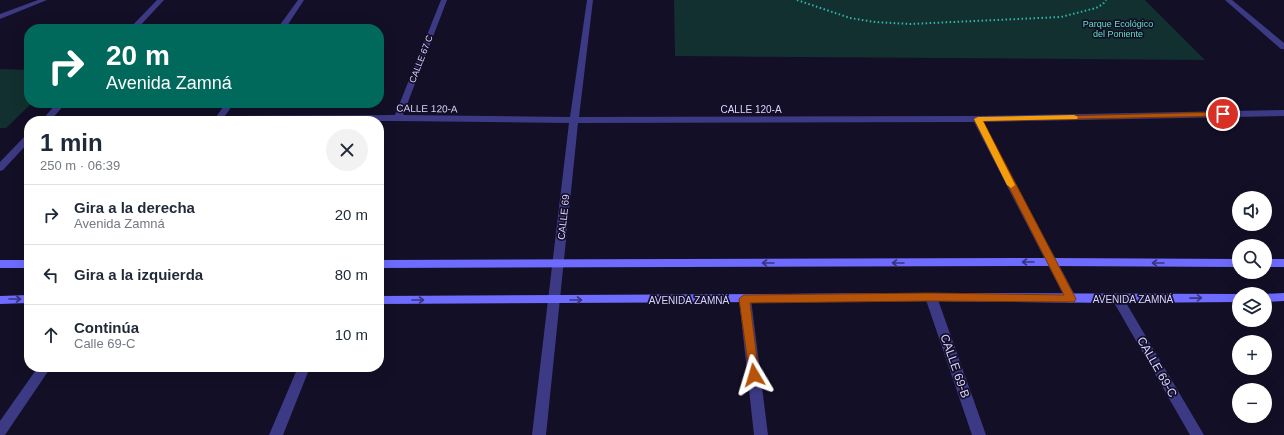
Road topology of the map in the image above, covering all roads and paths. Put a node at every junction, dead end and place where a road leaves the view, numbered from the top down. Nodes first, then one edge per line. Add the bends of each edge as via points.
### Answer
1 (44, 0) edge
2 (161, 0) edge
3 (301, 0) edge
4 (444, 0) edge
5 (590, 0) edge
6 (797, 0) edge
7 (1106, 0) edge
8 (1228, 0) edge
9 (0, 17) edge
10 (138, 24) edge
11 (284, 24) edge
12 (1284, 47) edge
13 (57, 108) edge
14 (1284, 113) edge
15 (50, 116) edge
16 (384, 118) edge
17 (398, 118) junction
18 (978, 119) junction
19 (574, 120) junction
20 (24, 143) edge
21 (0, 168) edge
22 (1050, 262) junction
23 (1232, 263) edge
24 (1272, 263) edge
25 (1284, 263) edge
26 (0, 264) edge
27 (24, 264) edge
28 (384, 264) edge
29 (558, 264) junction
30 (930, 297) junction
31 (1232, 298) edge
32 (1272, 298) edge
33 (1284, 298) edge
34 (24, 299) edge
35 (744, 299) junction
36 (1071, 299) junction
37 (1118, 299) junction
38 (0, 300) edge
39 (384, 300) edge
40 (555, 300) junction
41 (42, 372) edge
42 (302, 372) edge
43 (0, 432) edge
44 (276, 435) edge
45 (539, 435) edge
46 (761, 435) edge
47 (979, 435) edge
48 (1197, 435) edge

1 - 9 street
2 - 10 street
3 - 11 street
4 - 17 street, CALLE 67 C
5 - 19 street, CALLE 69
6 - 7 path via 850,18 883,23 918,24 1061,16 1096,8
8 - 12 street
13 - 15 street
14 - 18 street, CALLE 120-A
16 - 17 street, CALLE 120-A
17 - 19 street, CALLE 120-A
18 - 19 street, CALLE 120-A
18 - 22 street
19 - 29 street, CALLE 69
20 - 21 street
23 -> 22 street
22 -> 29 street
22 - 36 street
24 - 25 street
26 - 27 street
28 - 29 street
29 - 40 street, CALLE 69
30 - 35 street, AVENIDA ZAMNÁ
30 - 36 street, AVENIDA ZAMNÁ
30 - 47 street, CALLE 69-B
37 -> 31 street, AVENIDA ZAMNÁ
32 - 33 street
38 -> 34 street
40 -> 35 street, AVENIDA ZAMNÁ
35 - 46 street
36 - 37 street, AVENIDA ZAMNÁ
37 - 48 street, CALLE 69-C
39 -> 40 street, AVENIDA ZAMNÁ
40 - 45 street, CALLE 69
41 - 43 street
42 - 44 street

